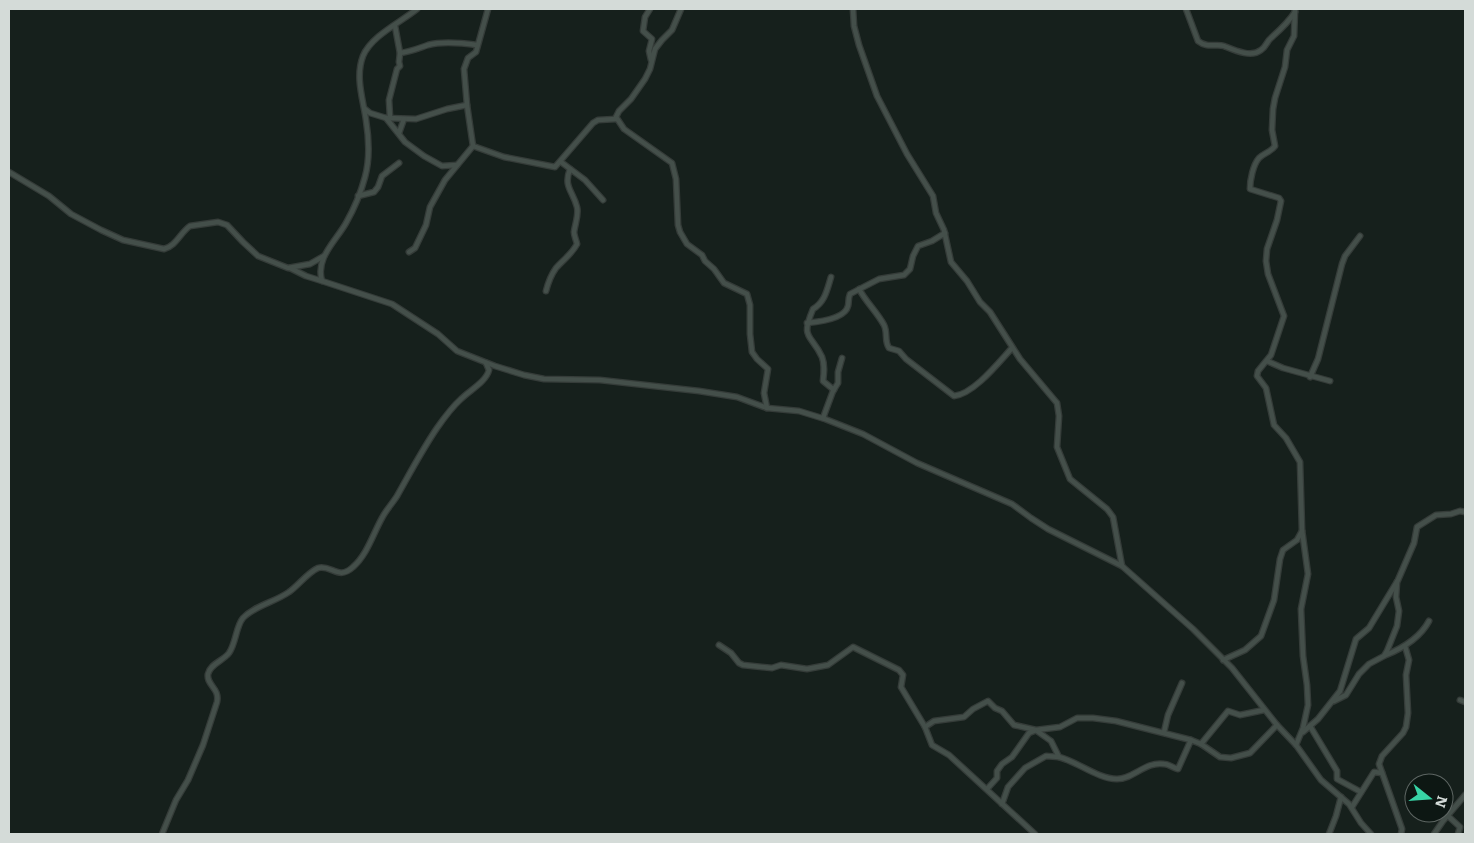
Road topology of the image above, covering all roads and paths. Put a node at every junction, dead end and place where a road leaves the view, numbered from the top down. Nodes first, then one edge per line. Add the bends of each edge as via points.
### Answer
1 (417, 9) edge
2 (488, 9) edge
3 (650, 9) edge
4 (681, 9) edge
5 (853, 9) edge
6 (1186, 9) edge
7 (1296, 9) edge
8 (395, 26) junction
9 (477, 45) junction
10 (400, 53) junction
11 (652, 62) junction
12 (467, 106) junction
13 (364, 108) junction
14 (388, 117) junction
15 (404, 118) junction
16 (616, 119) junction
17 (399, 133) junction
18 (472, 146) junction
19 (561, 162) junction
20 (398, 163) dead end
21 (457, 165) junction
22 (570, 169) junction
23 (9, 172) edge
24 (358, 196) junction
25 (603, 200) dead end
26 (945, 233) junction
27 (1360, 236) dead end
28 (409, 252) dead end
29 (324, 256) junction
30 (288, 268) junction
31 (831, 276) dead end
32 (322, 280) junction
33 (859, 289) junction
34 (546, 291) dead end
35 (808, 323) junction
36 (1012, 348) junction
37 (842, 358) dead end
38 (1267, 361) junction
39 (486, 363) junction
40 (1310, 377) junction
41 (1330, 381) dead end
42 (834, 390) junction
43 (768, 408) junction
44 (823, 418) junction
45 (1465, 512) edge
46 (1302, 530) junction
47 (1122, 566) junction
48 (1397, 582) junction
49 (1429, 621) dead end
50 (719, 645) dead end
51 (1405, 646) junction
52 (1386, 654) junction
53 (1223, 660) junction
54 (1182, 682) dead end
55 (1460, 700) dead end
56 (1332, 701) junction
57 (1465, 702) edge
58 (1264, 710) junction
59 (1277, 725) junction
60 (1310, 726) junction
61 (925, 727) junction
62 (1035, 730) junction
63 (1164, 732) junction
64 (1302, 732) junction
65 (1191, 740) junction
66 (1201, 744) junction
67 (1296, 745) junction
68 (1059, 757) junction
69 (1382, 773) junction
70 (987, 789) junction
71 (1361, 792) junction
72 (1465, 795) edge
73 (1341, 798) junction
74 (1002, 804) junction
75 (1352, 807) junction
76 (1454, 809) edge
77 (1454, 822) edge
78 (1443, 823) edge
79 (162, 834) edge
80 (1035, 834) edge
81 (1329, 834) edge
82 (1371, 834) edge
83 (1401, 834) edge
84 (1434, 834) edge
85 (1458, 834) edge

1 - 8 street
2 - 9 street
3 - 11 street via 642,31 652,39 649,51
4 - 11 street via 670,33 655,50
5 - 26 street via 856,35 877,96 933,196
6 - 7 street via 1200,43 1254,54 1283,29
7 - 38 street via 1294,36 1287,50 1275,98 1272,124 1275,146 1258,160 1250,187 1281,201 1266,261 1284,316
8 - 10 street
8 - 13 street via 379,36 364,55 360,77
9 - 10 street via 460,42 437,44
9 - 12 street via 476,53 467,59 464,70
10 - 14 street via 400,67 389,100
11 - 16 street via 645,79
12 - 15 street via 417,119
12 - 18 street
13 - 14 street via 370,113
13 - 24 street via 368,161
14 - 15 street
14 - 17 street via 388,122
15 - 17 street
16 - 19 street via 593,123
16 - 43 street via 624,129 671,161 682,237 702,255 724,283 748,296 752,352 768,369 764,393
17 - 21 street via 407,144 437,164
18 - 19 street via 550,168
18 - 21 street
19 - 22 street
20 - 24 street via 382,176 374,192
21 - 28 street via 432,203 427,223 415,248
22 - 25 street
22 - 34 street via 567,185 577,206 574,235 577,244 556,268
23 - 30 street via 71,214 118,238 164,249 173,245 190,226 218,222 227,225 258,256
24 - 29 street via 343,228
26 - 33 street via 918,246 904,275 879,279
26 - 36 street via 951,262 990,312
27 - 40 street via 1342,264 1318,359
29 - 30 street via 310,264
29 - 32 street
30 - 32 street
31 - 35 street via 825,297 813,309
32 - 39 street via 392,304 458,351
33 - 35 street via 850,294 848,307 842,314
33 - 36 street via 885,326 889,348 899,351 954,396 974,386
35 - 42 street via 806,334 823,361 823,381
36 - 47 street via 1057,403 1057,447 1067,474 1113,517
37 - 42 street
38 - 40 street
38 - 46 street via 1257,376 1266,388 1274,425 1300,462
39 - 43 street via 538,378 646,384 728,396
39 - 79 street via 490,370 487,376 460,399 437,429 353,567 340,573 316,569 290,592 242,619 233,647 208,673 208,680 218,694 217,702 199,754
40 - 41 street
42 - 44 street
43 - 44 street via 792,409
44 - 47 street via 1009,502 1048,529
45 - 48 street via 1436,515 1417,526 1414,542
46 - 53 street via 1280,559 1274,600 1261,636 1245,650
46 - 64 street via 1308,574 1301,609 1308,700
47 - 53 street
48 - 52 street via 1397,626
48 - 56 street via 1369,628 1356,639 1340,690
49 - 51 street
50 - 61 street via 743,665 773,668 781,665 807,668 828,665 849,648 856,647 902,672 901,687
51 - 52 street
51 - 69 street via 1409,658 1407,722 1405,731 1380,760
52 - 56 street via 1359,674 1346,695
53 - 58 street
54 - 63 street
55 - 57 street
56 - 60 street
58 - 59 street
58 - 66 street via 1240,715 1228,711
59 - 66 street via 1245,755 1224,758
59 - 67 street
60 - 64 street
60 - 71 street via 1337,771 1337,779
61 - 62 street via 934,721 964,717 988,702 1014,724
61 - 70 street via 933,746 949,755
62 - 63 street via 1060,727 1078,717 1116,721
62 - 68 street via 1049,739
62 - 70 street via 1002,764 997,778
63 - 65 street
64 - 67 street
65 - 66 street
65 - 68 street via 1178,769 1151,764 1119,779
67 - 73 street via 1326,785
68 - 74 street via 1048,755 1025,768 1008,787
69 - 71 street via 1374,772
69 - 83 street via 1401,824
70 - 74 street
71 - 75 street
72 - 76 street
73 - 75 street
73 - 81 street
74 - 80 street
75 - 82 street
77 - 85 street via 1460,827
78 - 84 street

